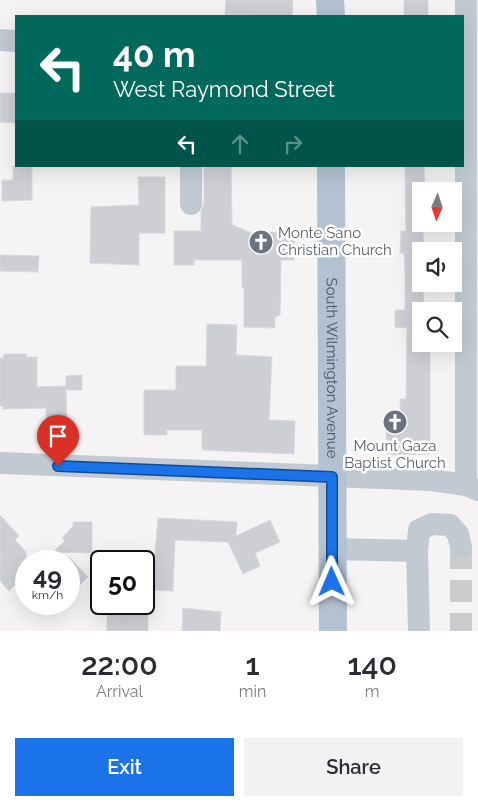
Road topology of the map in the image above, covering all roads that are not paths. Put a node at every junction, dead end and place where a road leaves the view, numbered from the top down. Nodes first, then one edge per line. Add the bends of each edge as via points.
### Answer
1 (330, 0) edge
2 (466, 0) edge
3 (330, 15) edge
4 (0, 40) edge
5 (15, 41) edge
6 (191, 167) edge
7 (331, 167) edge
8 (191, 204) dead end
9 (0, 463) edge
10 (332, 477) junction
11 (472, 488) edge
12 (461, 547) tunnel mouth
13 (332, 549) junction
14 (417, 551) junction
15 (333, 631) edge
16 (419, 631) edge

1 - 3 main road
2 - 11 street
4 - 5 street
6 - 8 street
7 - 10 main road, South Wilmington Avenue
9 - 10 street
10 - 11 street via 430,480
10 - 13 main road, South Wilmington Avenue
12 - 14 street via 458,534 450,526 432,524 419,530
13 - 14 street
13 - 15 main road, South Wilmington Avenue
14 - 16 street

